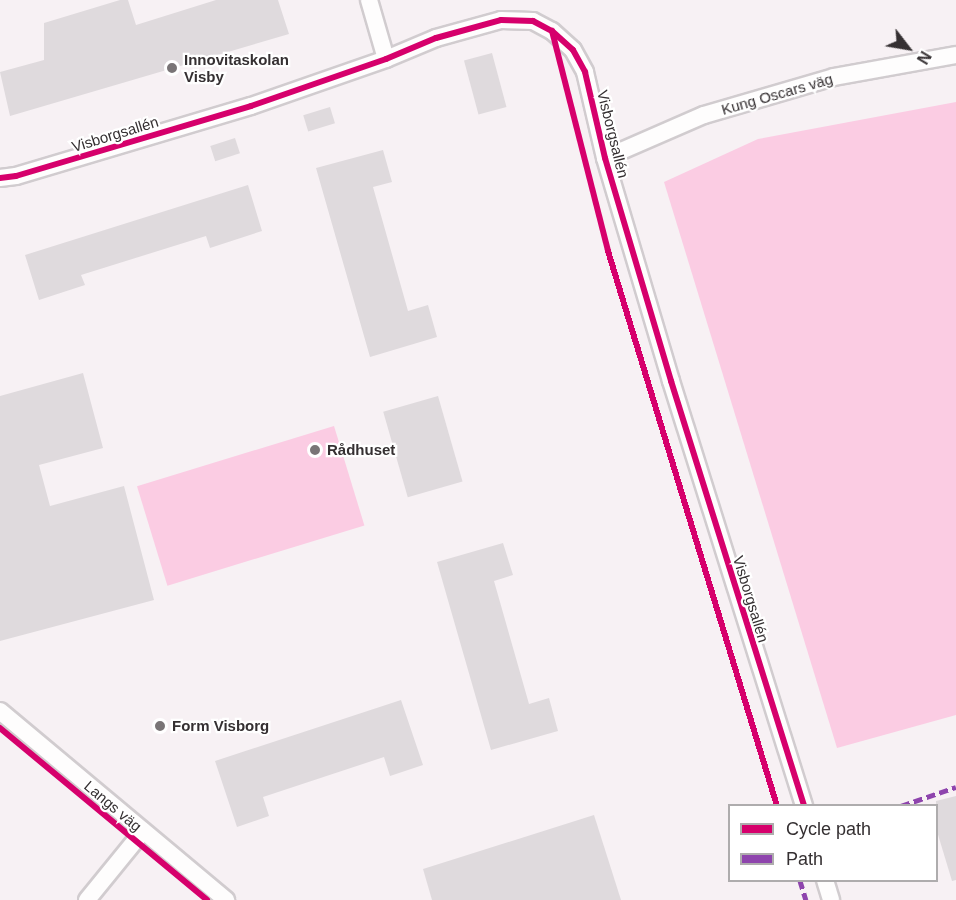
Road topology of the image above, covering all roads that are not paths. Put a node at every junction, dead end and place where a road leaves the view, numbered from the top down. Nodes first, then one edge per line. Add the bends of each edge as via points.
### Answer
1 (369, 0) edge
2 (956, 55) edge
3 (386, 59) junction
4 (605, 158) junction
5 (0, 178) edge
6 (0, 711) edge
7 (803, 804) edge
8 (143, 831) junction
9 (826, 882) edge
10 (87, 900) edge
11 (225, 900) edge
12 (831, 900) edge

1 - 3 street
2 - 4 street, Kung Oscars väg via 834,77 704,115
3 - 4 street, Visborgsallén via 436,38 501,20 533,21 552,31 573,50 585,72
3 - 5 street, Visborgsallén via 251,106
4 - 7 street, Visborgsallén
6 - 8 street, Langs väg
8 - 10 street
8 - 11 street, Langs väg
9 - 12 street

